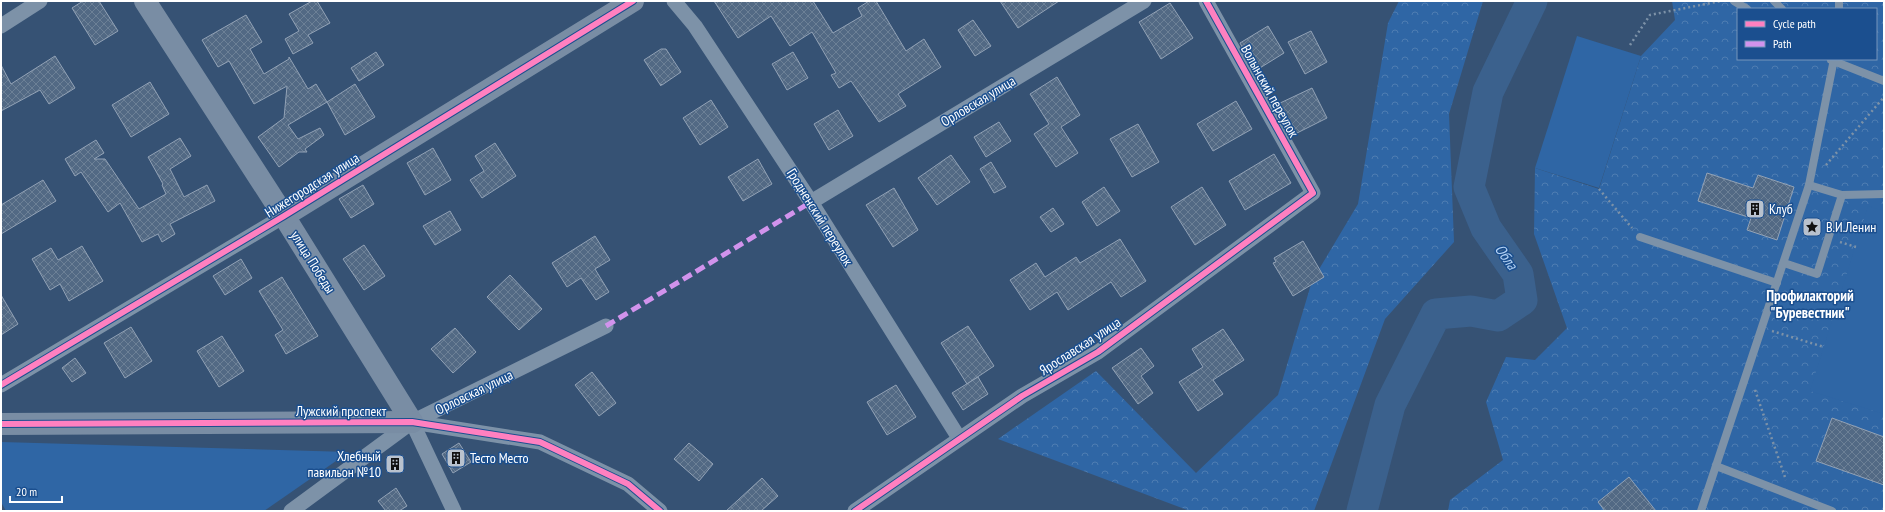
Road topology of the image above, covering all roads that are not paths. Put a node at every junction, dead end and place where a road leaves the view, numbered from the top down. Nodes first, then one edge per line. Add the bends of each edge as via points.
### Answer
1 (40, 1) edge
2 (145, 1) edge
3 (633, 1) edge
4 (674, 1) edge
5 (1144, 1) edge
6 (1206, 1) edge
7 (1734, 1) edge
8 (1745, 8) edge
9 (1, 26) edge
10 (1832, 60) edge
11 (1884, 81) edge
12 (1809, 185) junction
13 (1313, 194) joint
14 (1884, 194) edge
15 (1842, 195) junction
16 (811, 202) junction
17 (284, 216) junction
18 (1640, 237) road end
19 (1784, 263) junction
20 (1777, 283) junction
21 (606, 326) dead end
22 (1, 385) edge
23 (412, 422) junction
24 (1, 424) edge
25 (959, 438) junction
26 (1716, 466) junction
27 (291, 511) edge
28 (454, 511) edge
29 (660, 511) edge
30 (856, 511) edge
31 (1701, 511) edge
32 (1832, 511) edge

1 - 9 street
2 - 17 street, улица Победы
3 - 17 street, Нижегородская улица
4 - 16 street, Гродненский переулок via 695,26
5 - 16 street, Орловская улица
6 - 13 street, Волынский переулок
7 - 8 lane
10 - 11 lane
10 - 12 lane
12 - 15 lane
12 - 19 lane
13 - 25 street, Ярославская улица via 1098,352 1022,396
14 - 15 lane
15 - 19 lane via 1817,274
16 - 25 street, Гродненский переулок
17 - 22 street, Нижегородская улица
17 - 23 street, улица Победы
18 - 20 lane
19 - 20 lane
20 - 26 lane
21 - 23 street, Орловская улица
23 - 24 street, Лужский проспект
23 - 27 street, Орловская улица
23 - 28 street, улица Победы
23 - 29 street, Лужский проспект via 540,442 628,484
25 - 30 street, Ярославская улица
26 - 31 lane
26 - 32 lane

